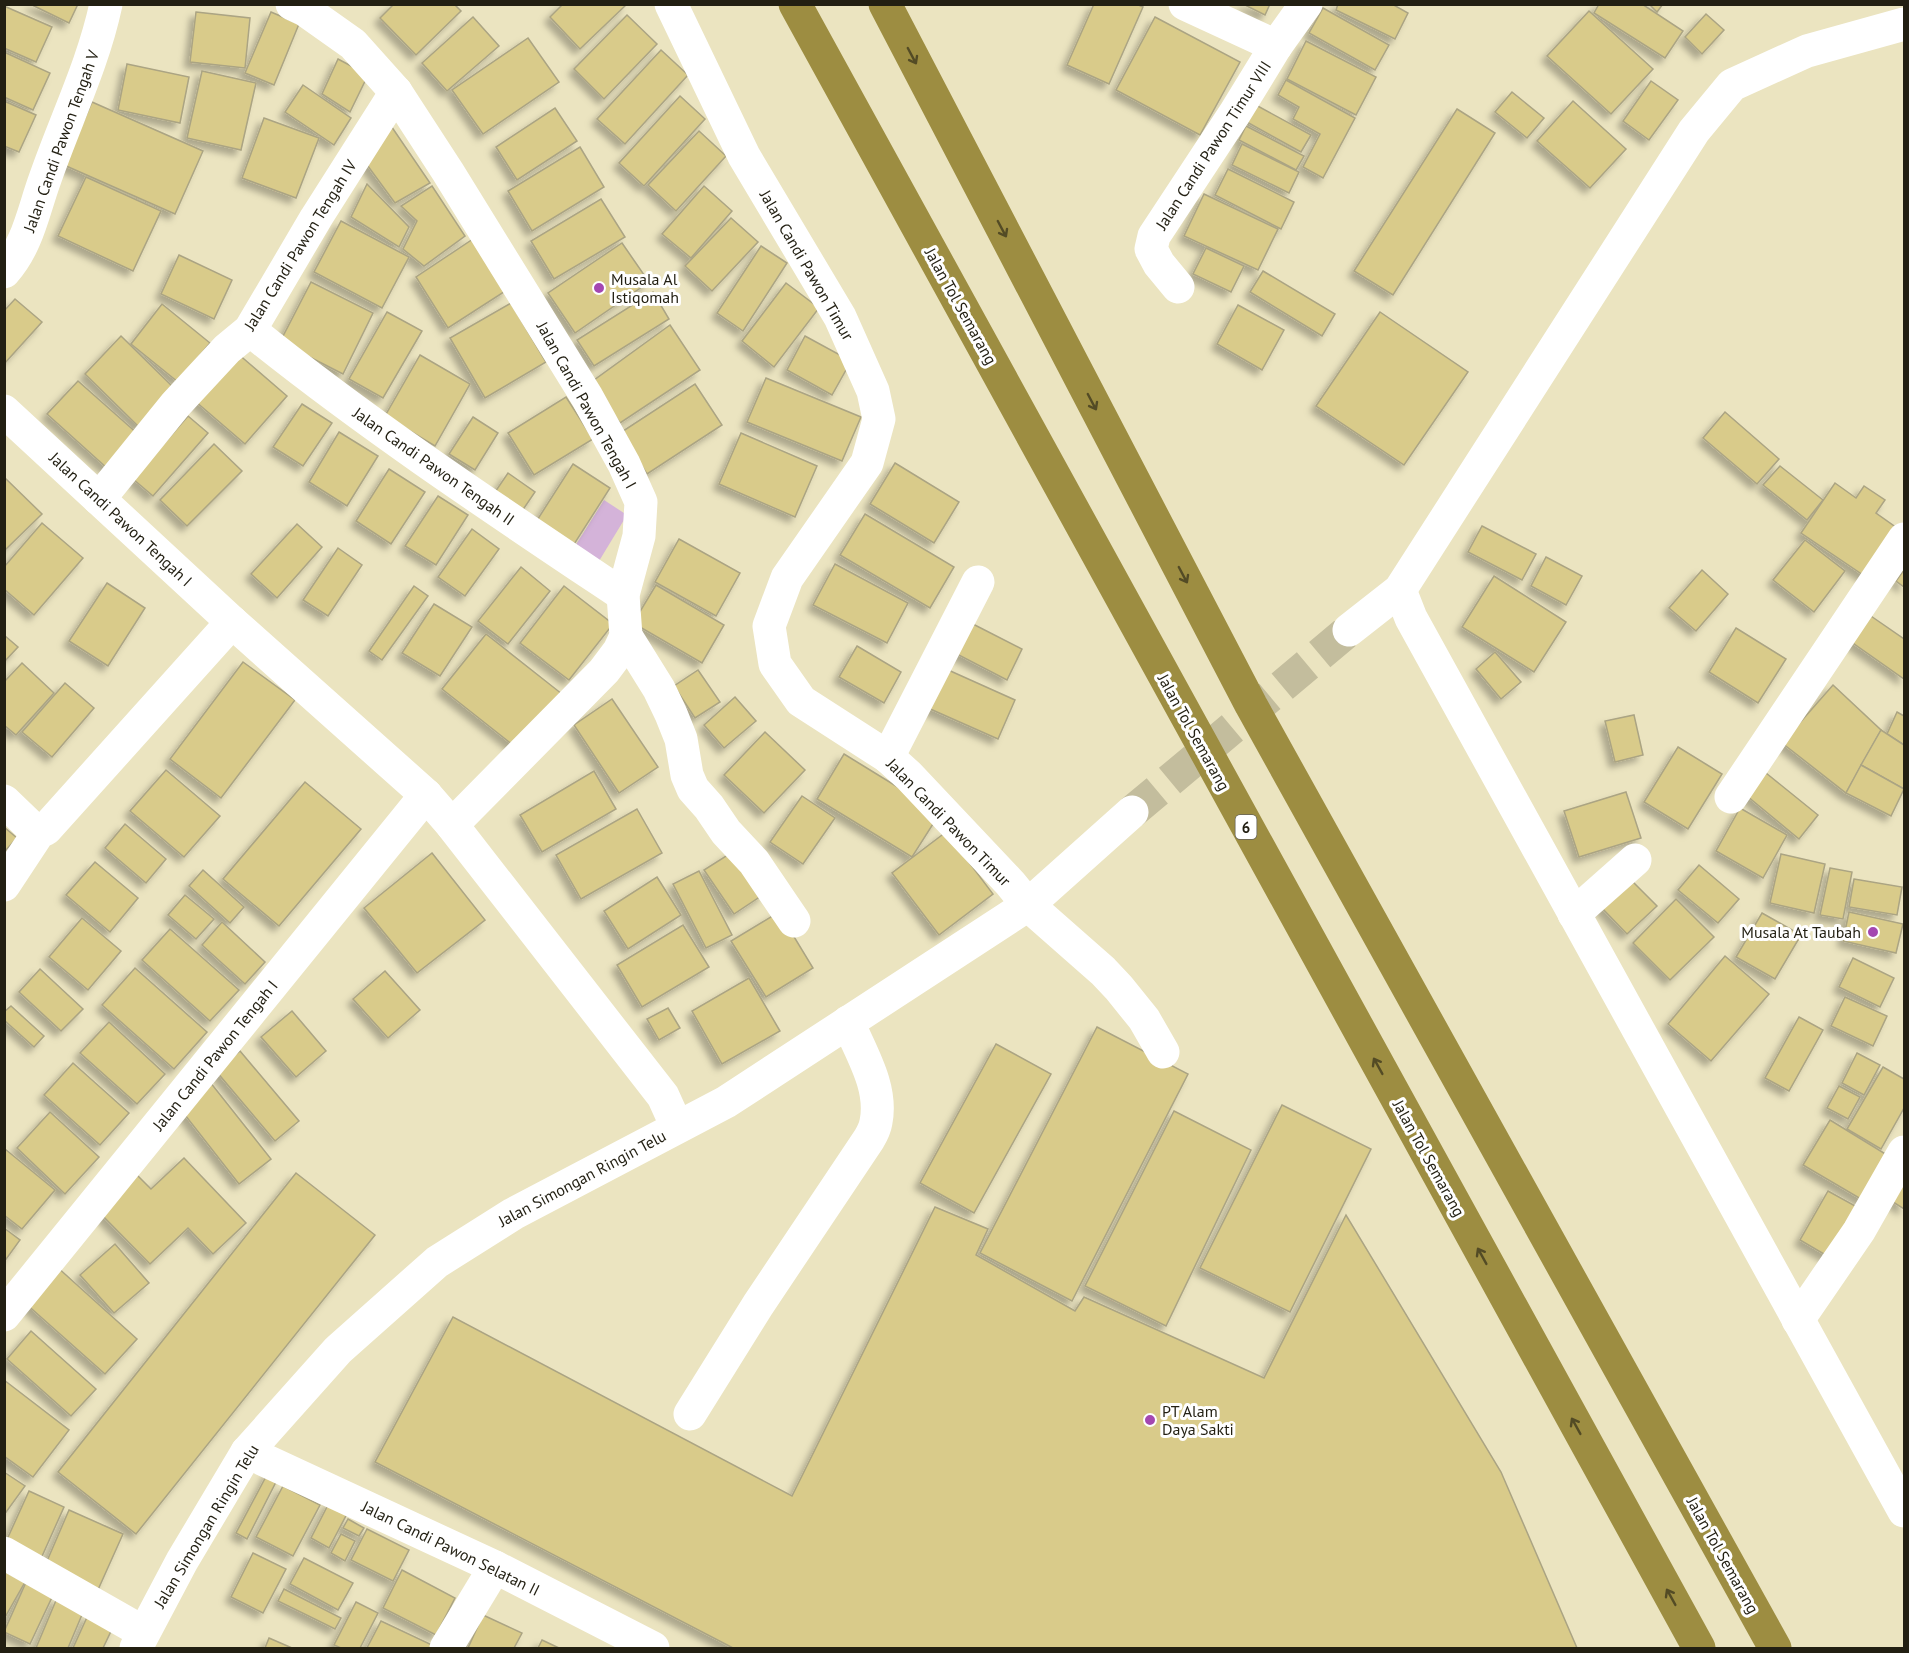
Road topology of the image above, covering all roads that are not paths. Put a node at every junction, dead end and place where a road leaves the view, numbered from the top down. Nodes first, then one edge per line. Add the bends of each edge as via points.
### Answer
1 (106, 4) edge
2 (671, 4) edge
3 (795, 4) edge
4 (885, 4) edge
5 (1185, 4) edge
6 (1306, 4) edge
7 (301, 6) edge
8 (1905, 24) edge
9 (1276, 46) junction
10 (396, 92) junction
11 (4, 272) edge
12 (1178, 287) dead end
13 (250, 330) junction
14 (4, 411) edge
15 (99, 499) junction
16 (1905, 539) edge
17 (978, 582) dead end
18 (1400, 590) junction
19 (623, 595) junction
20 (232, 622) junction
21 (1349, 630) tunnel mouth
22 (626, 636) junction
23 (888, 757) junction
24 (426, 795) junction
25 (1731, 797) dead end
26 (4, 801) edge
27 (1132, 812) tunnel mouth
28 (452, 825) junction
29 (39, 831) junction
30 (1635, 860) dead end
31 (4, 885) edge
32 (1028, 905) junction
33 (1574, 914) junction
34 (794, 921) dead end
35 (848, 1022) junction
36 (1163, 1052) dead end
37 (677, 1127) junction
38 (1905, 1152) edge
39 (4, 1315) edge
40 (1798, 1320) junction
41 (690, 1414) dead end
42 (247, 1452) junction
43 (1900, 1488) edge
44 (4, 1553) edge
45 (495, 1567) junction
46 (140, 1640) edge
47 (446, 1648) edge
48 (654, 1648) edge
49 (1699, 1648) edge
50 (1775, 1648) edge

1 - 11 street, Jalan Candi Pawon Tengah V via 100,33 44,180 28,235
2 - 23 street, Jalan Candi Pawon Timur via 744,156 840,317 873,391 879,419 867,463 788,578 769,626 775,664 801,701
49 -> 3 highway, Jalan Tol Semarang / 6
4 -> 50 highway, Jalan Tol Semarang via 1251,705
5 - 9 street
6 - 9 street, Jalan Candi Pawon Timur VIII
7 - 10 street, Jalan Candi Pawon Tengah I via 353,44
8 - 18 street via 1807,51 1732,85 1694,131
9 - 12 street, Jalan Candi Pawon Timur VIII via 1154,236 1151,249
10 - 13 street, Jalan Candi Pawon Tengah IV
10 - 19 street, Jalan Candi Pawon Tengah I via 624,464 641,502 639,536
13 - 15 street, Jalan Candi Pawon Tengah IV via 176,404
13 - 19 street, Jalan Candi Pawon Tengah II via 372,424
14 - 15 street, Jalan Candi Pawon Tengah I
15 - 20 street, Jalan Candi Pawon Tengah I
16 - 25 street
17 - 23 street
18 - 21 street
18 - 33 street via 1411,618
19 - 22 street, Jalan Candi Pawon Tengah I
20 - 24 street, Jalan Candi Pawon Tengah I
20 - 29 street via 46,829
22 - 28 street via 604,671
22 - 34 street via 671,714 693,789 754,862
23 - 32 street, Jalan Candi Pawon Timur
24 - 28 street, Jalan Candi Pawon Tengah I
24 - 39 street, Jalan Candi Pawon Tengah I
26 - 29 street
27 - 32 street, Jalan Simongan Ringin Telu
28 - 37 street, Jalan Candi Pawon Tengah I via 663,1096
29 - 31 street
30 - 33 street
32 - 35 street, Jalan Simongan Ringin Telu
32 - 36 street, Jalan Candi Pawon Timur via 1111,979 1144,1019
33 - 40 street
35 - 37 street, Jalan Simongan Ringin Telu via 726,1102
35 - 41 street via 875,1087 876,1123 869,1140
37 - 42 street, Jalan Simongan Ringin Telu via 513,1214 437,1262 338,1350
38 - 40 street via 1859,1231
40 - 43 street
42 - 45 street, Jalan Candi Pawon Selatan II
42 - 46 street, Jalan Simongan Ringin Telu
44 - 46 street
45 - 47 street
45 - 48 street, Jalan Candi Pawon Selatan II

